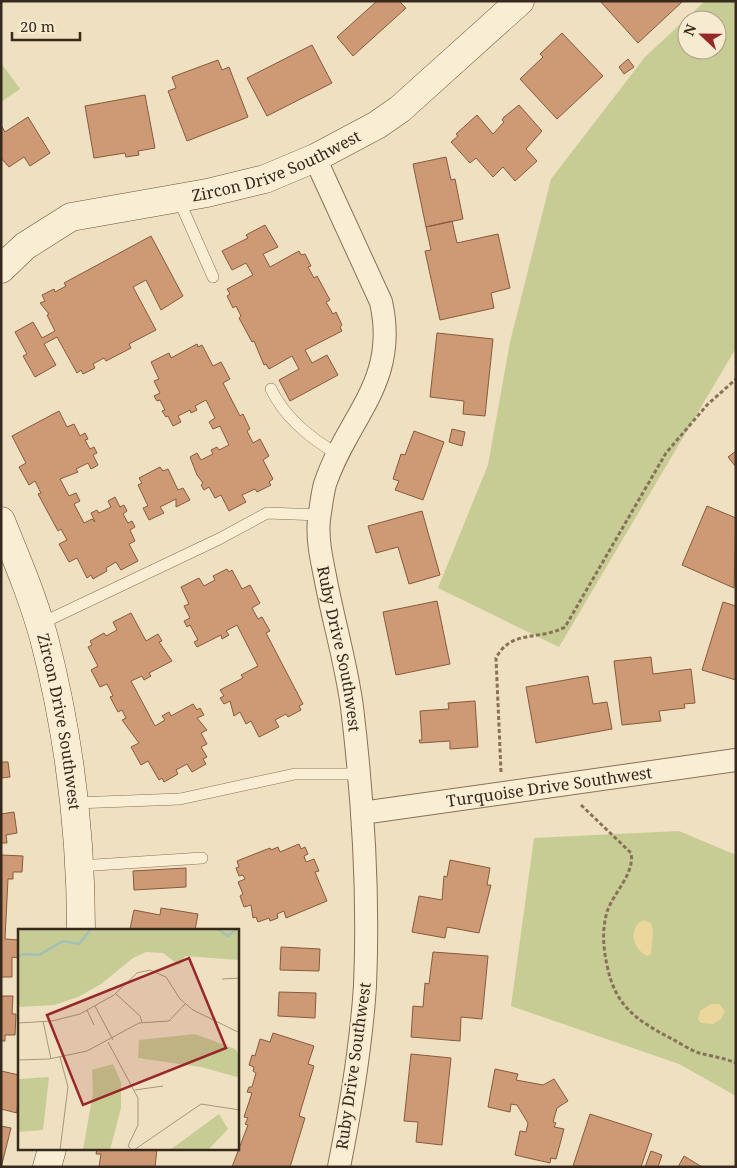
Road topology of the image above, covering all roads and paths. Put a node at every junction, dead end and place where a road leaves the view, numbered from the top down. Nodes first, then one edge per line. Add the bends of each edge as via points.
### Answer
1 (520, 1) edge
2 (315, 158) junction
3 (178, 198) junction
4 (1, 269) edge
5 (213, 278) dead end
6 (736, 379) edge
7 (271, 389) dead end
8 (338, 455) junction
9 (320, 515) junction
10 (1, 521) edge
11 (39, 625) junction
12 (736, 760) edge
13 (359, 774) junction
14 (558, 784) junction
15 (503, 793) junction
16 (75, 803) junction
17 (362, 814) junction
18 (202, 858) dead end
19 (80, 866) junction
20 (81, 929) edge
21 (736, 1063) edge
22 (52, 1150) edge
23 (47, 1167) edge
24 (339, 1167) edge

1 - 2 street, Zircon Drive Southwest via 400,109
2 - 3 street, Zircon Drive Southwest via 265,179
2 - 8 street, Ruby Drive Southwest via 381,302 386,323 381,370 366,406
3 - 4 street, Zircon Drive Southwest via 71,217 25,246
3 - 5 lane
6 - 15 path via 707,405 666,453 565,627 546,635 512,640 501,649 496,658
7 - 8 lane via 279,406 318,443
8 - 9 street, Ruby Drive Southwest via 324,486
9 - 11 lane via 267,513
9 - 13 street, Ruby Drive Southwest via 318,538 349,682
10 - 11 street, Zircon Drive Southwest
11 - 16 street, Zircon Drive Southwest via 66,738
12 - 14 street, Turquoise Drive Southwest
13 - 16 lane via 295,774 180,799
13 - 17 street, Ruby Drive Southwest
14 - 15 street, Turquoise Drive Southwest
14 - 21 path via 632,853 630,870 607,911 604,928 603,946 614,993 645,1025 697,1052
15 - 17 street, Turquoise Drive Southwest
16 - 19 street, Zircon Drive Southwest
17 - 24 street, Ruby Drive Southwest via 366,889 364,989 351,1106
18 - 19 lane
19 - 20 street, Zircon Drive Southwest
22 - 23 street

